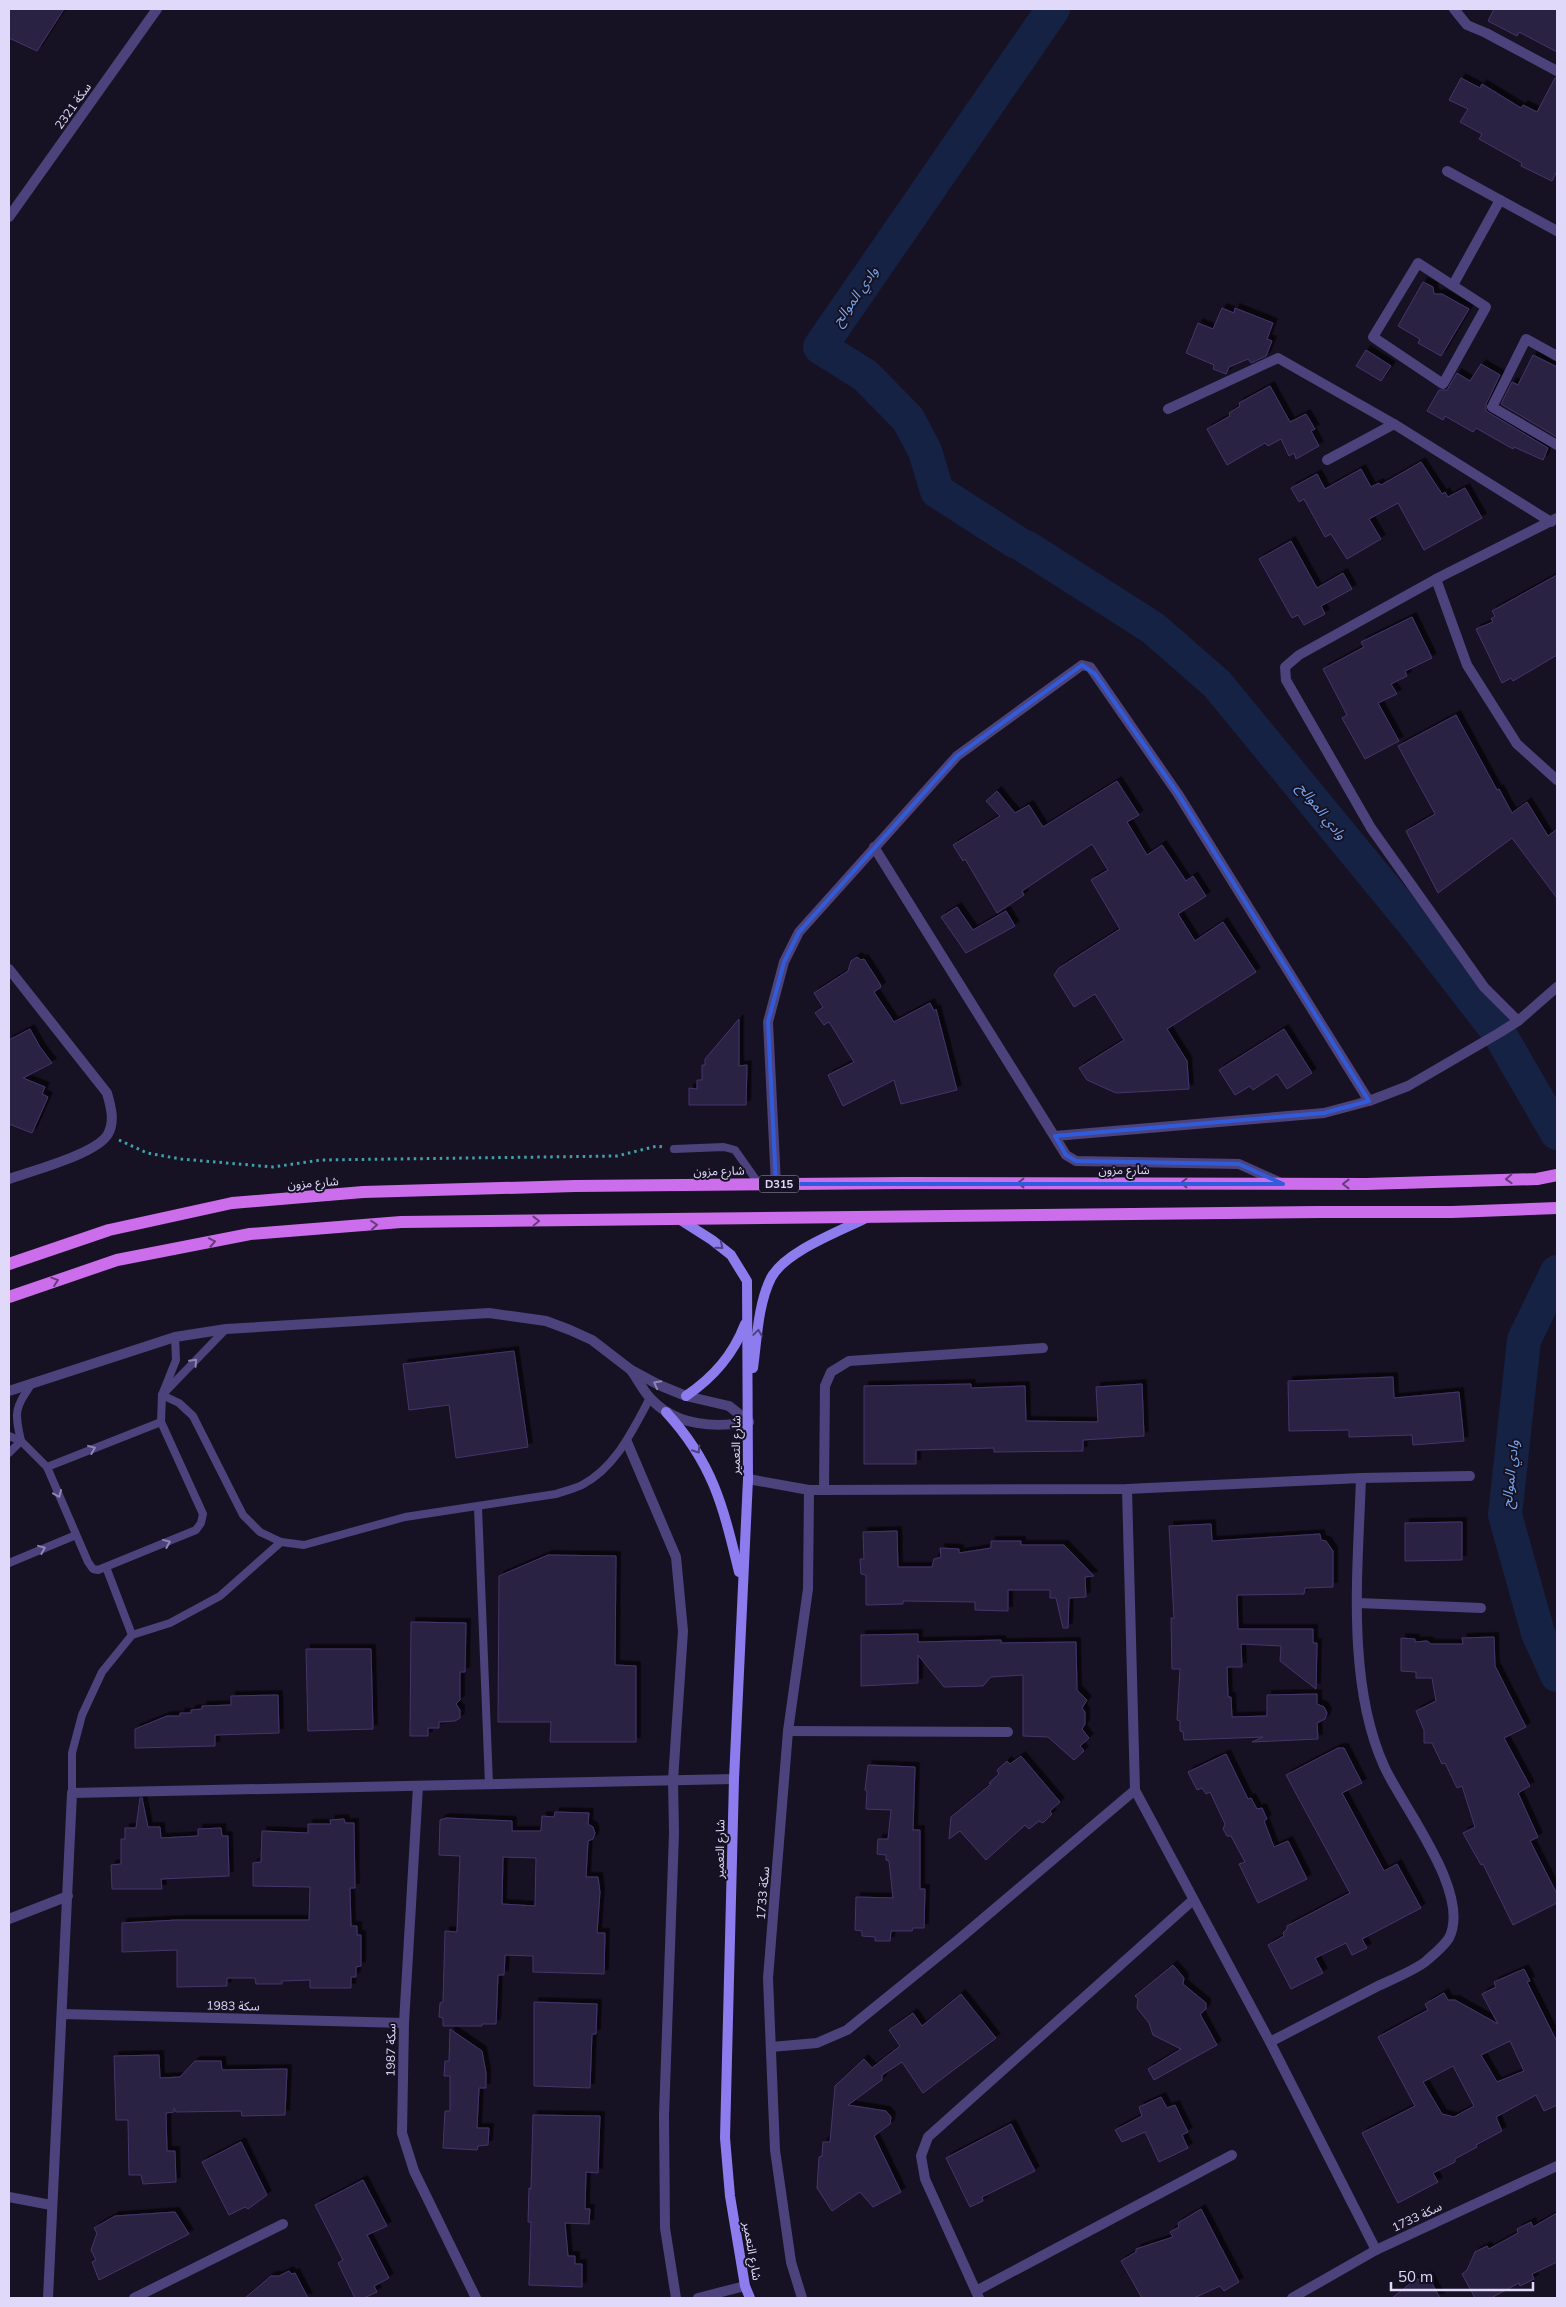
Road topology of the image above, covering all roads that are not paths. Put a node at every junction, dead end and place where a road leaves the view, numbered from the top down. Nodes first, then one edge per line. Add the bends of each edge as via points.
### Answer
1 (157, 9) edge
2 (1454, 9) edge
3 (1557, 71) edge
4 (1447, 171) dead end
5 (1500, 200) junction
6 (9, 217) edge
7 (1557, 231) edge
8 (1453, 285) junction
9 (1557, 356) edge
10 (1168, 409) dead end
11 (1394, 424) junction
12 (1557, 445) edge
13 (1327, 460) dead end
14 (1554, 520) edge
15 (1436, 579) junction
16 (1557, 780) edge
17 (874, 847) junction
18 (9, 969) edge
19 (1557, 987) edge
20 (1518, 1021) junction
21 (1369, 1102) junction
22 (1055, 1136) junction
23 (674, 1149) road end
24 (1557, 1175) edge
25 (9, 1179) edge
26 (759, 1184) junction
27 (776, 1184) junction
28 (1283, 1184) junction
29 (1557, 1208) edge
30 (869, 1217) junction
31 (679, 1219) junction
32 (9, 1264) edge
33 (9, 1296) edge
34 (747, 1320) junction
35 (226, 1328) junction
36 (175, 1337) junction
37 (1043, 1348) dead end
38 (631, 1370) junction
39 (33, 1381) junction
40 (9, 1390) edge
41 (162, 1395) junction
42 (686, 1396) junction
43 (650, 1398) junction
44 (749, 1399) junction
45 (666, 1412) junction
46 (161, 1422) junction
47 (749, 1422) junction
48 (9, 1436) edge
49 (21, 1441) junction
50 (626, 1442) junction
51 (9, 1453) edge
52 (47, 1468) junction
53 (1470, 1476) dead end
54 (1361, 1478) junction
55 (748, 1479) junction
56 (1127, 1488) junction
57 (808, 1490) junction
58 (824, 1490) junction
59 (478, 1507) junction
60 (76, 1535) junction
61 (281, 1542) junction
62 (9, 1563) edge
63 (106, 1567) junction
64 (742, 1584) junction
65 (1358, 1603) junction
66 (1481, 1608) dead end
67 (132, 1635) junction
68 (788, 1731) junction
69 (1008, 1732) dead end
70 (734, 1779) junction
71 (673, 1780) junction
72 (490, 1784) junction
73 (418, 1786) junction
74 (1135, 1790) junction
75 (72, 1793) junction
76 (68, 1896) junction
77 (1193, 1900) junction
78 (9, 1919) edge
79 (62, 2014) junction
80 (404, 2023) junction
81 (1270, 2042) junction
82 (771, 2047) junction
83 (1232, 2155) dead end
84 (1557, 2166) edge
85 (9, 2197) edge
86 (51, 2206) junction
87 (283, 2224) dead end
88 (1376, 2250) junction
89 (746, 2286) junction
90 (978, 2295) edge
91 (1307, 2295) edge
92 (48, 2298) edge
93 (134, 2298) edge
94 (476, 2298) edge
95 (676, 2298) edge
96 (698, 2298) edge
97 (750, 2298) edge
98 (802, 2298) edge
99 (1292, 2298) edge

1 - 6 street, سكة 2321
2 - 3 street via 1467,26
4 - 5 street
5 - 7 street
5 - 8 street
8 - 8 street via 1418,263 1373,338 1443,384 1486,307
9 - 12 street via 1526,339 1492,407
10 - 11 street via 1278,358
11 - 13 street
11 - 14 street
14 - 15 street
15 - 16 street via 1467,665 1517,744
15 - 20 street via 1299,655 1285,667 1286,680 1371,828 1484,987
17 - 21 street via 957,756 1082,665 1090,667 1178,794
17 - 22 street
17 - 27 street via 799,932 784,962 768,1022
18 - 25 street via 107,1093 113,1112 108,1135 87,1152
19 - 20 street
20 - 21 street via 1408,1086
21 - 22 street via 1324,1113
22 - 28 street via 1066,1155 1076,1161 1239,1164
23 - 26 lane via 724,1147 735,1150
24 -> 28 main road, شارع مزون / D315 via 1528,1179
26 - 27 main road, شارع مزون / D315
26 - 32 main road, شارع مزون / D315 via 363,1192 232,1203 110,1230
28 -> 27 main road, شارع مزون / D315
29 - 30 main road via 1452,1212
30 - 31 main road
44 -> 30 main road, شارع التعمير via 762,1306 771,1277 786,1261 810,1246
33 -> 31 main road via 117,1260 250,1234 401,1222
31 -> 34 main road, شارع التعمير via 731,1255 747,1281
34 - 42 main road via 723,1364
34 - 44 main road, شارع التعمير
35 - 36 street
35 - 38 street via 489,1313 546,1321 570,1330 592,1340
41 -> 35 lane
36 - 39 street
36 - 41 lane via 176,1360
37 - 58 street via 849,1361 831,1372 825,1386
42 -> 38 street
38 - 43 street
39 - 40 street
39 - 49 lane via 16,1407
41 - 46 lane
41 - 61 lane via 179,1403 193,1416 243,1515 260,1532
42 - 47 street via 729,1406
43 - 45 street
43 - 50 lane
44 - 47 main road, شارع التعمير
45 - 47 street via 700,1424
45 -> 64 main road via 694,1445 714,1482
52 -> 46 lane
63 -> 46 lane via 187,1535 201,1523 199,1505
47 - 55 main road, شارع التعمير
48 - 49 lane
49 - 51 lane
49 - 52 lane
50 - 59 lane via 608,1465 582,1485 556,1494
50 - 71 street via 676,1557 683,1631
52 -> 60 lane
53 - 54 street
54 - 56 street
54 - 65 street
55 - 57 street
55 - 64 main road, شارع التعمير
56 - 58 street
56 - 74 street
57 - 58 street
57 - 68 street, سكة 1733 via 808,1589
59 - 61 lane via 384,1522 304,1545
59 - 72 lane
62 -> 60 lane
60 - 63 lane via 90,1566 98,1570
61 - 67 lane via 220,1596 170,1623
63 - 67 lane
64 - 70 main road, شارع التعمير
65 - 66 street
65 - 81 street via 1362,1690 1368,1722 1384,1766 1431,1849 1449,1890 1454,1924 1448,1940 1424,1962
67 - 75 lane via 102,1672 82,1715 72,1752
68 - 69 street
68 - 82 street, سكة 1733 via 768,1978
70 - 71 street
70 - 89 main road, شارع التعمير via 725,2138 730,2196
71 - 72 street
71 - 95 street via 674,1843 664,2125 665,2228
72 - 73 street
73 - 75 street
73 - 80 street, سكة 1987
74 - 77 street
74 - 82 street via 847,2030 817,2042
75 - 76 street
76 - 78 street
76 - 79 street
77 - 81 street
77 - 90 street via 928,2137 921,2156 925,2179
79 - 80 street, سكة 1983
79 - 86 street
80 - 94 street, سكة 1987 via 402,2133 414,2171
81 - 88 street
82 - 98 street, سكة 1733 via 775,2150 791,2262
83 - 90 street
84 - 88 street, سكة 1733
85 - 86 street
86 - 92 street
87 - 93 street
88 - 91 street, سكة 1733
89 - 96 street
89 - 97 main road, شارع التعمير
91 - 99 street, سكة 1733

